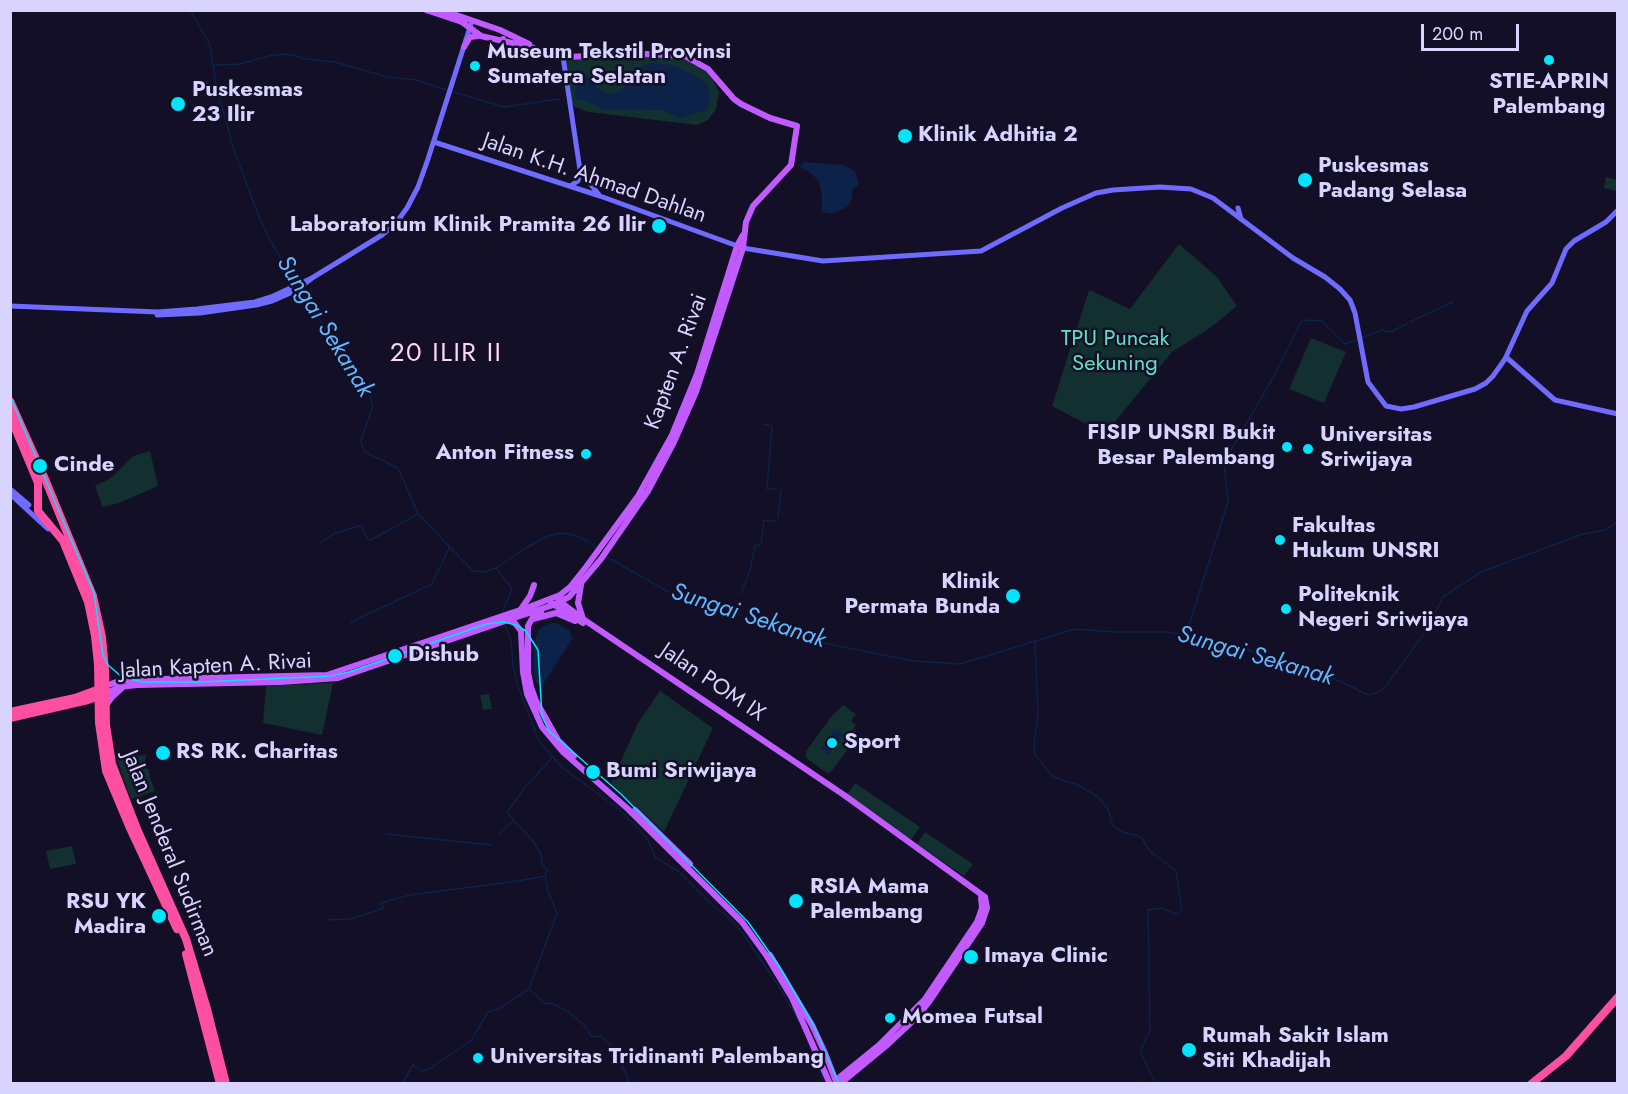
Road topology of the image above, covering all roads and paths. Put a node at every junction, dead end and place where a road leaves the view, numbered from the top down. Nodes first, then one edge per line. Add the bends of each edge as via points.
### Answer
1 (426, 10) edge
2 (442, 10) edge
3 (472, 20) junction
4 (469, 28) junction
5 (501, 30) junction
6 (481, 36) junction
7 (502, 41) junction
8 (464, 46) junction
9 (534, 48) junction
10 (502, 54) dead end
11 (563, 57) junction
12 (434, 142) junction
13 (580, 170) junction
14 (568, 186) junction
15 (600, 196) junction
16 (1238, 208) dead end
17 (1617, 210) edge
18 (1241, 220) junction
19 (740, 247) junction
20 (10, 308) edge
21 (1506, 357) junction
22 (10, 401) edge
23 (1617, 414) edge
24 (10, 416) edge
25 (10, 489) edge
26 (10, 494) edge
27 (56, 508) junction
28 (38, 512) junction
29 (45, 519) junction
30 (63, 541) junction
31 (598, 557) junction
32 (581, 583) junction
33 (534, 585) dead end
34 (549, 602) junction
35 (560, 602) junction
36 (521, 610) junction
37 (505, 619) junction
38 (530, 620) junction
39 (583, 622) junction
40 (527, 635) junction
41 (521, 644) junction
42 (523, 672) junction
43 (338, 675) junction
44 (328, 677) junction
45 (128, 685) junction
46 (531, 687) junction
47 (102, 692) junction
48 (89, 700) junction
49 (105, 707) junction
50 (10, 712) edge
51 (10, 718) edge
52 (108, 775) junction
53 (639, 817) junction
54 (150, 865) junction
55 (1617, 997) edge
56 (1617, 1002) edge
57 (215, 1053) junction
58 (834, 1081) edge
59 (220, 1083) edge
60 (226, 1083) edge
61 (1531, 1083) edge
62 (1538, 1083) edge

1 - 4 main road
2 - 3 main road
3 - 4 main road
3 - 5 main road
4 - 6 main road
4 - 8 main road
5 - 7 main road
5 - 9 main road
6 - 7 main road
6 - 8 main road via 470,37
7 - 9 main road
7 - 10 main road
8 - 12 main road
9 - 11 main road
11 - 13 main road
11 - 19 main road, Kapten A. Rivai via 685,56 708,69 741,104 797,126 791,165 753,206
12 - 14 main road, Jalan K.H. Ahmad Dahlan
12 - 20 main road via 414,195 396,223 294,289 255,302 158,312
13 - 14 main road via 577,183
13 - 15 main road
14 - 15 main road, Jalan K.H. Ahmad Dahlan
15 - 19 main road, Jalan K.H. Ahmad Dahlan
16 - 18 main road
17 - 21 main road via 1566,249 1552,283 1527,311
18 - 19 main road, Jalan K.H. Ahmad Dahlan via 1207,194 1160,187 1096,193 981,251 824,261
18 - 21 main road via 1325,277 1350,300 1368,382 1382,403 1391,408 1414,407 1475,388 1494,376
19 - 31 main road, Kapten A. Rivai via 672,435
21 - 23 main road via 1555,400
22 - 27 highway, Jalan Jenderal Sudirman
24 - 28 highway via 38,483
25 - 28 main road
26 - 30 main road
27 - 29 highway via 53,516
27 - 47 highway, Jalan Jenderal Sudirman via 95,603 102,636
28 - 29 highway, Jalan Jenderal Sudirman
29 - 30 highway, Jalan Jenderal Sudirman
30 - 47 highway, Jalan Jenderal Sudirman via 91,615
31 - 32 main road, Kapten A. Rivai
31 - 34 main road, Kapten A. Rivai via 570,587
32 - 35 main road, Kapten A. Rivai
32 - 39 main road via 578,603
33 - 36 main road
34 - 35 main road, Kapten A. Rivai
34 - 36 main road, Kapten A. Rivai
34 - 37 main road
34 - 38 main road
34 - 39 main road
35 - 39 main road, Jalan POM IX
36 - 37 main road, Kapten A. Rivai
37 - 41 main road via 519,626
37 - 43 main road, Kapten A. Rivai
37 - 43 main road, Kapten A. Rivai
38 - 39 main road via 556,613
38 - 40 main road
39 - 58 main road, Jalan POM IX via 843,796 983,897 987,908 982,923 918,1016 886,1046
40 - 41 main road
40 - 46 main road
41 - 42 main road
42 - 46 main road
42 - 53 main road via 527,694 542,728 559,748
43 - 44 main road, Kapten A. Rivai
44 - 45 main road, Jalan Kapten A. Rivai
44 - 47 main road, Jalan Kapten A. Rivai via 122,680 112,682
45 - 47 main road, Jalan Kapten A. Rivai
45 - 49 main road
46 - 53 main road via 558,740
47 - 48 highway
47 - 49 highway, Jalan Jenderal Sudirman
47 - 50 highway
47 - 52 highway, Jalan Jenderal Sudirman via 102,754
48 - 51 highway
48 - 52 highway via 96,704 102,772
49 - 54 highway, Jalan Jenderal Sudirman via 111,764
52 - 54 highway, Jalan Jenderal Sudirman
53 - 58 main road via 745,920 812,1024
54 - 57 highway, Jalan Jenderal Sudirman via 183,945
55 - 61 highway via 1566,1056
56 - 62 highway via 1587,1040
57 - 59 highway, Jalan Jenderal Sudirman
57 - 60 highway, Jalan Jenderal Sudirman

